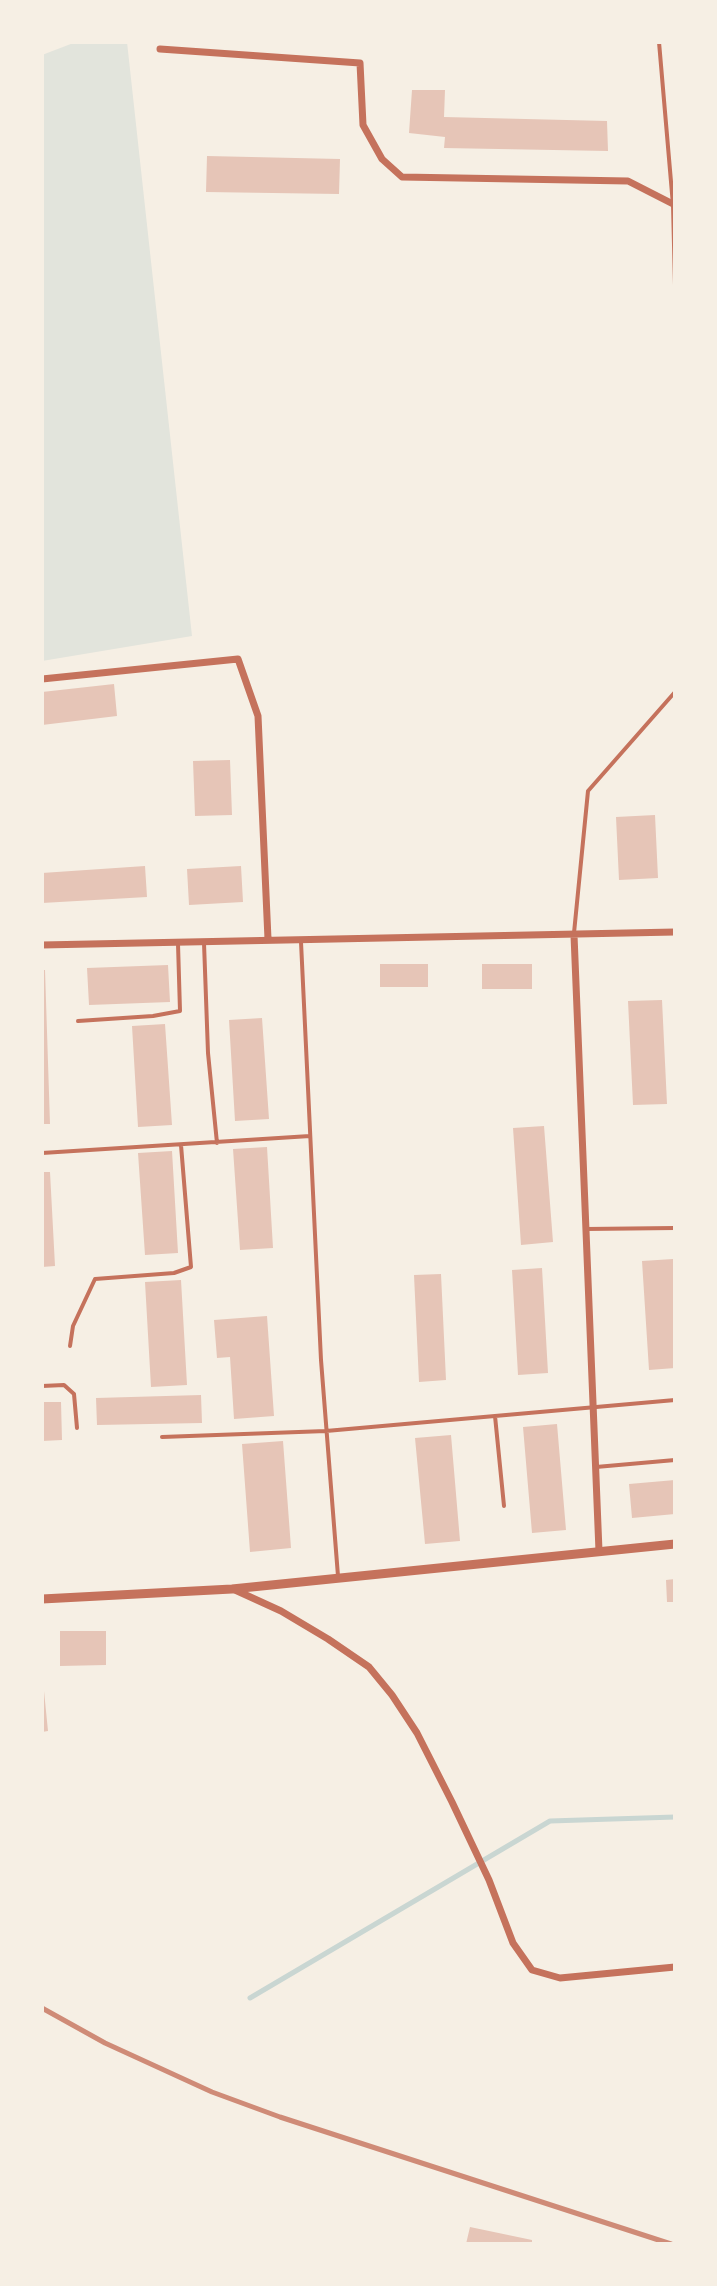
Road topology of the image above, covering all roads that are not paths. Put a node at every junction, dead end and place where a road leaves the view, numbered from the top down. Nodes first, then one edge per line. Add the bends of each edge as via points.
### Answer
1 (659, 42) edge
2 (160, 49) dead end
3 (674, 205) edge
4 (675, 285) edge
5 (42, 679) edge
6 (675, 692) edge
7 (675, 932) edge
8 (574, 935) junction
9 (268, 939) junction
10 (300, 939) junction
11 (204, 940) junction
12 (178, 941) junction
13 (42, 945) edge
14 (78, 1021) dead end
15 (310, 1136) junction
16 (217, 1143) junction
17 (181, 1145) junction
18 (42, 1153) edge
19 (675, 1228) edge
20 (586, 1229) junction
21 (70, 1346) dead end
22 (42, 1386) edge
23 (675, 1400) edge
24 (593, 1407) junction
25 (495, 1416) junction
26 (77, 1428) dead end
27 (326, 1431) junction
28 (162, 1437) dead end
29 (675, 1460) edge
30 (596, 1467) junction
31 (504, 1506) dead end
32 (675, 1544) edge
33 (599, 1551) junction
34 (338, 1578) junction
35 (232, 1589) junction
36 (42, 1599) edge
37 (675, 1967) edge

1 - 3 lane
2 - 3 street via 360,63 363,125 382,159 402,177 628,181
3 - 4 lane
5 - 9 street via 238,659 258,716
6 - 8 lane via 588,791
7 - 8 street
8 - 10 street
8 - 20 street
9 - 10 street
9 - 11 street
10 - 15 lane
11 - 12 street
11 - 16 lane
12 - 13 street
12 - 14 lane via 180,1011
15 - 16 lane
15 - 27 lane
16 - 17 lane
17 - 18 lane
17 - 21 lane via 191,1267 95,1279 73,1326
19 - 20 lane
20 - 24 street
22 - 26 lane via 64,1385 74,1394
23 - 24 lane
24 - 25 lane
24 - 30 street
25 - 27 lane
25 - 31 lane
27 - 28 lane
27 - 34 lane
29 - 30 lane
30 - 33 street
32 - 33 street
33 - 34 street
34 - 35 street
35 - 36 street
35 - 37 street via 328,1639 369,1667 392,1695 417,1733 489,1880 513,1943 532,1970 560,1978

